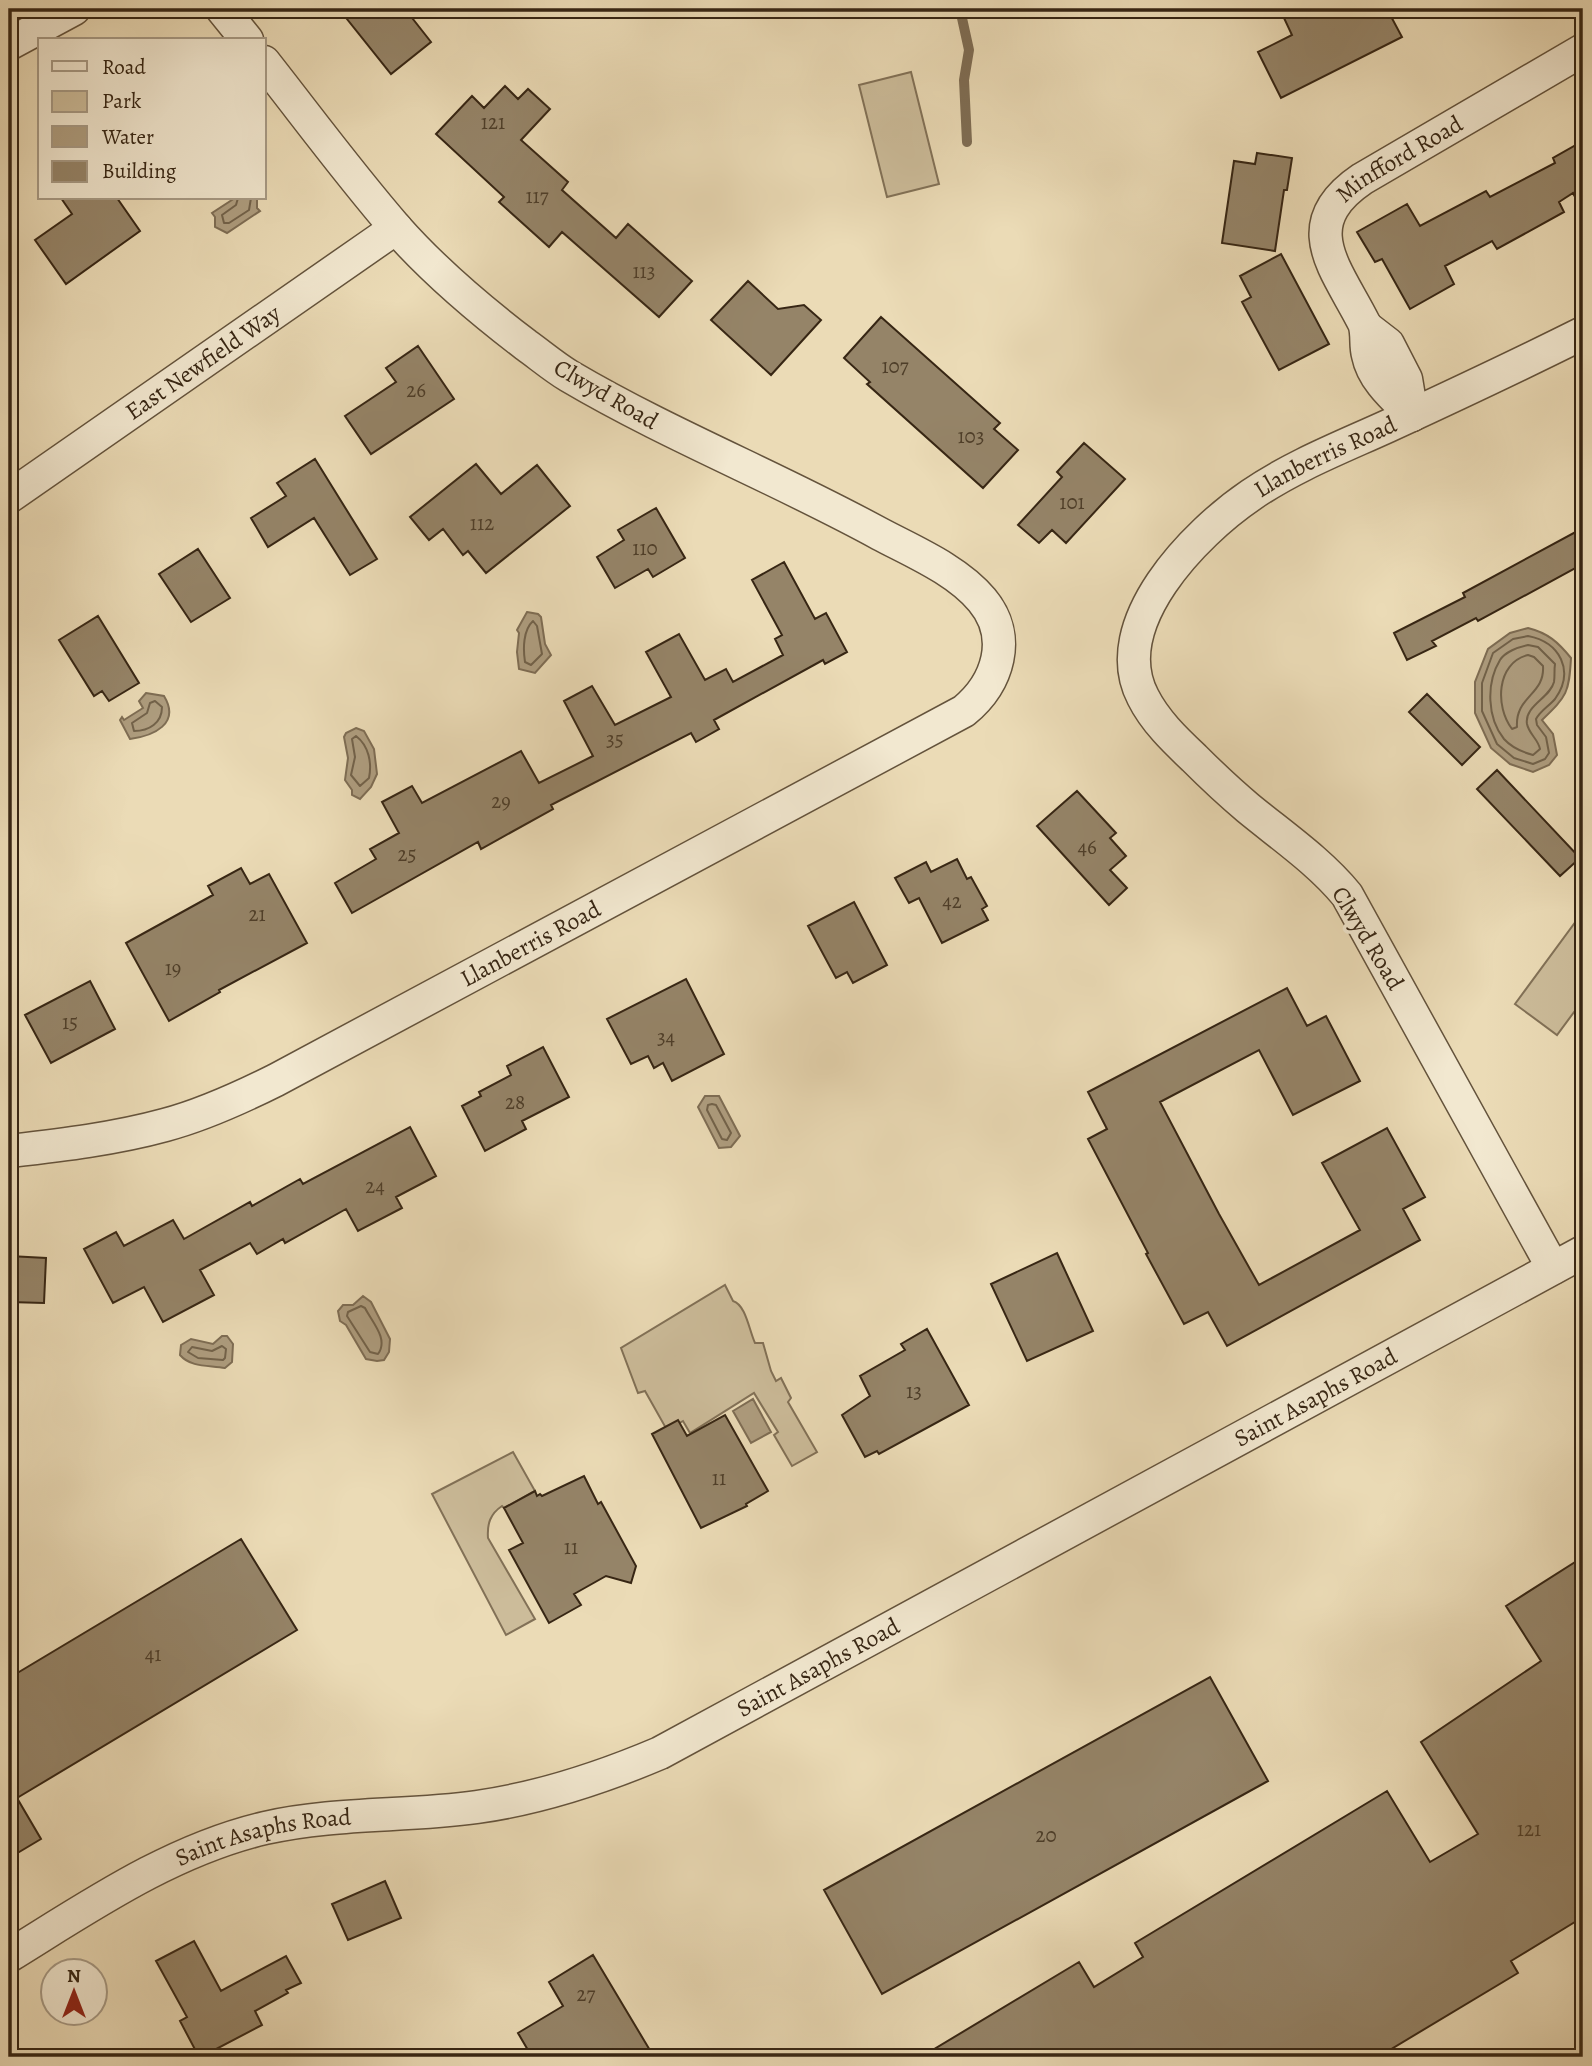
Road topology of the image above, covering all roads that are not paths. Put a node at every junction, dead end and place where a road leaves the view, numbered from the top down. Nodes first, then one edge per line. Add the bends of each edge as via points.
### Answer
1 (74, 9) edge
2 (222, 9) edge
3 (245, 38) edge
4 (9, 44) edge
5 (1583, 51) edge
6 (266, 65) edge
7 (396, 228) junction
8 (1583, 333) edge
9 (1412, 415) junction
10 (9, 497) edge
11 (999, 647) joint
12 (1134, 653) joint
13 (9, 1151) edge
14 (1583, 1252) edge
15 (1553, 1268) junction
16 (9, 1955) edge

1 - 4 street
2 - 3 street
5 - 9 street, Minfford Road via 1362,179 1338,200 1327,220 1326,247 1366,327 1368,356 1385,390
6 - 7 street, Clwyd Road
7 - 10 street, East Newfield Way
7 - 11 street, Clwyd Road via 478,306 565,374 619,405 828,505 964,583 994,619
8 - 9 street, Llanberris Road
9 - 12 street, Llanberris Road via 1277,478 1227,513 1160,585 1141,620
11 - 13 street, Llanberris Road via 985,691 964,711 276,1080 166,1125
12 - 15 street, Clwyd Road via 1143,698 1169,734 1347,895
14 - 15 street, Saint Asaphs Road
15 - 16 street, Saint Asaphs Road via 660,1753 601,1777 531,1797 475,1807 305,1820 225,1840 149,1871

